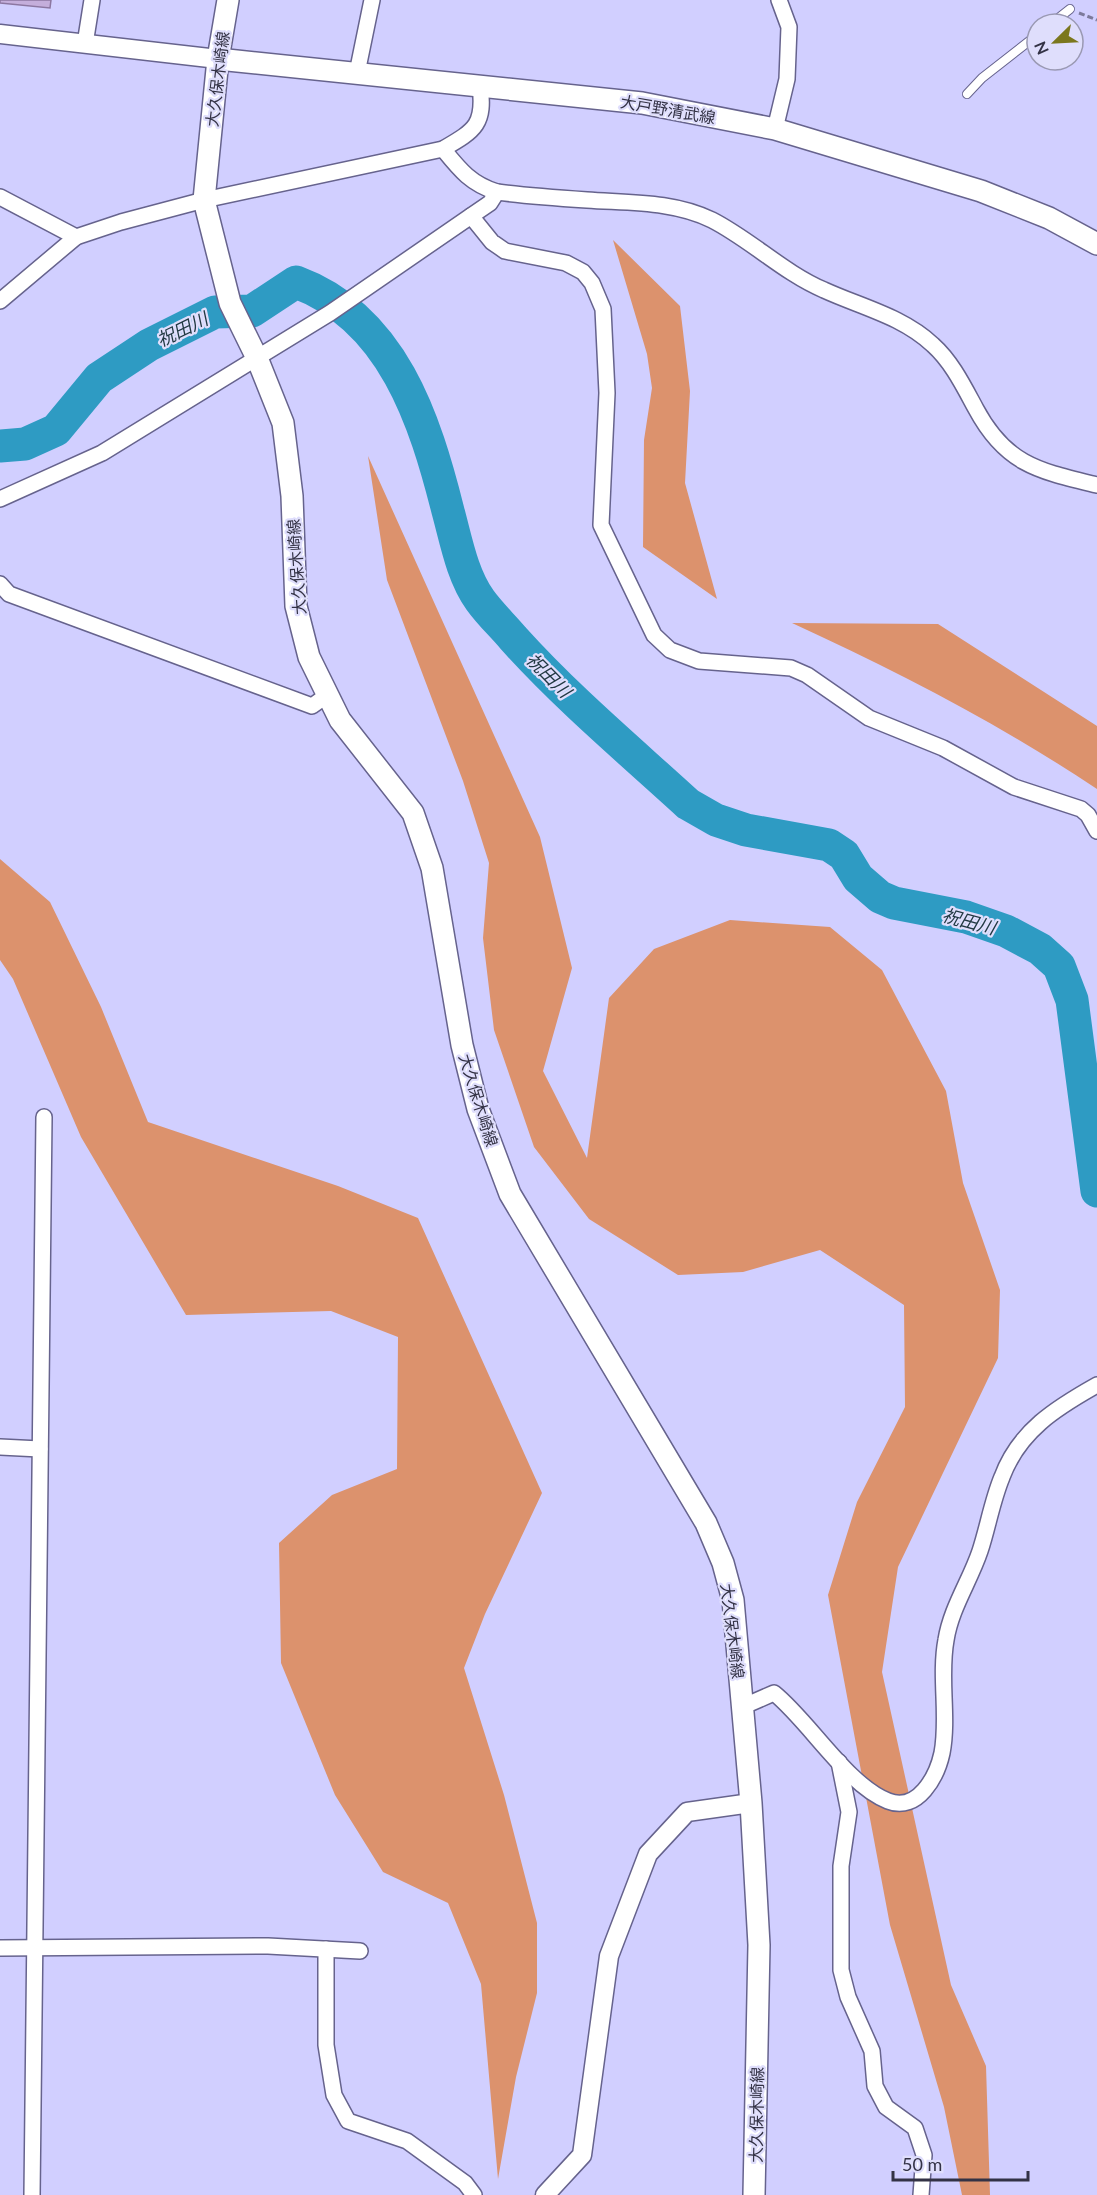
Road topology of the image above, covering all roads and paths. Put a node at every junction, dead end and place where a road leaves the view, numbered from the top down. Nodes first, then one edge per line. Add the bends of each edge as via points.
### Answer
1 (92, 0) edge
2 (228, 0) edge
3 (372, 0) edge
4 (779, 0) edge
5 (1070, 9) dead end
6 (1066, 12) edge
7 (0, 34) edge
8 (84, 44) junction
9 (1025, 44) edge
10 (218, 59) junction
11 (357, 73) junction
12 (480, 85) junction
13 (967, 94) dead end
14 (775, 129) junction
15 (443, 149) junction
16 (497, 192) junction
17 (0, 197) edge
18 (204, 200) junction
19 (471, 216) junction
20 (76, 237) junction
21 (1097, 244) edge
22 (0, 301) edge
23 (257, 358) junction
24 (1097, 485) edge
25 (0, 499) edge
26 (0, 584) edge
27 (326, 696) junction
28 (1097, 831) edge
29 (44, 1117) dead end
30 (1097, 1385) edge
31 (0, 1447) edge
32 (40, 1449) junction
33 (742, 1707) junction
34 (839, 1762) junction
35 (751, 1803) junction
36 (0, 1948) edge
37 (326, 1949) junction
38 (36, 1950) junction
39 (360, 1952) dead end
40 (32, 2195) edge
41 (474, 2195) edge
42 (545, 2195) edge
43 (754, 2195) edge
44 (921, 2195) edge

1 - 8 street
2 - 10 main road, 大久保木崎線
3 - 11 street
4 - 14 street via 789,27 787,79
5 - 6 lane
7 - 8 street
8 - 10 street
9 - 13 lane
10 - 11 main road, 大戸野清武線
10 - 18 main road, 大久保木崎線
11 - 12 main road, 大戸野清武線
12 - 14 main road, 大戸野清武線 via 642,103
12 - 15 street via 483,110 470,134
14 - 21 main road, 大戸野清武線 via 981,191 1049,218
15 - 16 street via 466,177
15 - 18 street
16 - 19 street via 490,203
16 - 24 street via 649,204 685,210 712,220 822,290 880,312 934,345 960,378 996,440 1021,462 1046,473
17 - 20 street
18 - 20 street
18 - 23 main road, 大久保木崎線 via 235,312
19 - 23 street via 344,304
19 - 28 street via 492,242 505,251 566,263 583,272 600,301 607,393 601,525 654,635 670,650 699,661 791,668 807,675 868,718 943,748 1014,787 1081,809
20 - 22 street
23 - 25 street via 102,453
23 - 27 main road, 大久保木崎線 via 283,423 292,496 296,606 309,657
26 - 27 street via 9,594 312,705
27 - 33 main road, 大久保木崎線 via 340,720 414,813 432,868 462,1046 475,1098 510,1194 706,1523 723,1563 733,1600
29 - 32 street
30 - 34 street via 1067,1401 1029,1431 1001,1478 980,1552 946,1639 942,1751 931,1784 911,1799 889,1802
31 - 32 street
32 - 38 street
33 - 34 street via 774,1693 793,1708
33 - 35 main road, 大久保木崎線
34 - 44 street via 849,1812 842,1866 842,1970 848,1997 872,2051 875,2086 886,2107 915,2128 924,2155
35 - 42 street via 687,1812 648,1854 609,1956 582,2156
35 - 43 main road, 大久保木崎線 via 759,1945
36 - 38 street
37 - 38 street via 268,1946
37 - 39 street
37 - 41 street via 326,2045 334,2095 348,2121 407,2141 465,2183
38 - 40 street

